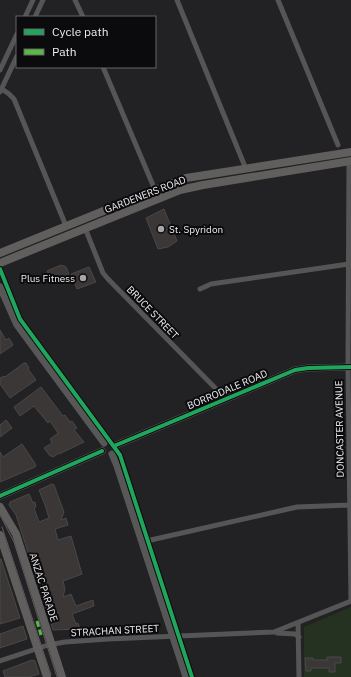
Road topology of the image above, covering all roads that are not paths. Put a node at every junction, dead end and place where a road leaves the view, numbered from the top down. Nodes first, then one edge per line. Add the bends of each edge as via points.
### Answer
1 (33, 0) edge
2 (43, 0) edge
3 (76, 0) edge
4 (177, 0) edge
5 (278, 0) edge
6 (25, 16) edge
7 (35, 16) edge
8 (82, 16) edge
9 (16, 36) edge
10 (16, 58) edge
11 (0, 68) edge
12 (103, 68) edge
13 (1, 91) edge
14 (338, 145) dead end
15 (351, 152) edge
16 (350, 161) edge
17 (246, 169) junction
18 (155, 190) junction
19 (66, 226) junction
20 (85, 228) junction
21 (0, 253) edge
22 (0, 263) edge
23 (349, 264) junction
24 (0, 287) edge
25 (200, 290) dead end
26 (349, 367) edge
27 (225, 398) junction
28 (104, 443) junction
29 (114, 446) junction
30 (102, 451) junction
31 (112, 454) junction
32 (0, 496) edge
33 (349, 505) junction
34 (0, 506) edge
35 (0, 535) edge
36 (142, 542) junction
37 (351, 601) edge
38 (298, 623) junction
39 (274, 632) junction
40 (173, 637) junction
41 (299, 637) junction
42 (52, 644) junction
43 (37, 649) junction
44 (0, 661) edge
45 (46, 677) edge
46 (62, 677) edge
47 (186, 677) edge
48 (299, 677) edge

1 - 6 street
2 - 7 street
3 - 8 street
4 - 17 street
5 - 14 street
9 - 11 street
10 - 13 street
12 - 18 street
13 - 19 street via 14,99
15 - 17 main road, GARDENERS ROAD
16 - 20 main road, GARDENERS ROAD via 187,188
16 - 23 street, DONCASTER AVENUE
17 - 18 main road, GARDENERS ROAD via 186,178
18 - 19 main road, GARDENERS ROAD
19 - 21 main road, GARDENERS ROAD
20 - 22 main road, GARDENERS ROAD
20 - 27 street, BRUCE STREET via 108,280
23 - 25 street via 211,284
23 - 26 street, DONCASTER AVENUE
24 - 28 street via 17,325
26 - 27 street, BORRODALE ROAD via 295,370
26 - 33 street, DONCASTER AVENUE
27 - 29 street, BORRODALE ROAD
28 - 29 street
28 - 30 street
29 - 31 street
30 - 31 street via 106,455
30 - 32 street
31 - 36 street
33 - 36 street via 297,507
33 - 37 street, DONCASTER AVENUE
34 - 42 main road, ANZAC PARADE via 16,534
35 - 43 main road
36 - 40 street
37 - 38 street, STRACHAN STREET
38 - 39 street, STRACHAN STREET
38 - 41 street
39 - 40 street, STRACHAN STREET
39 - 41 street, STRACHAN STREET via 295,634
40 - 42 street, STRACHAN STREET via 101,639
40 - 47 street
41 - 48 street
42 - 43 street, STRACHAN STREET
42 - 46 main road, ANZAC PARADE
43 - 44 street, STRACHAN STREET
43 - 45 main road

